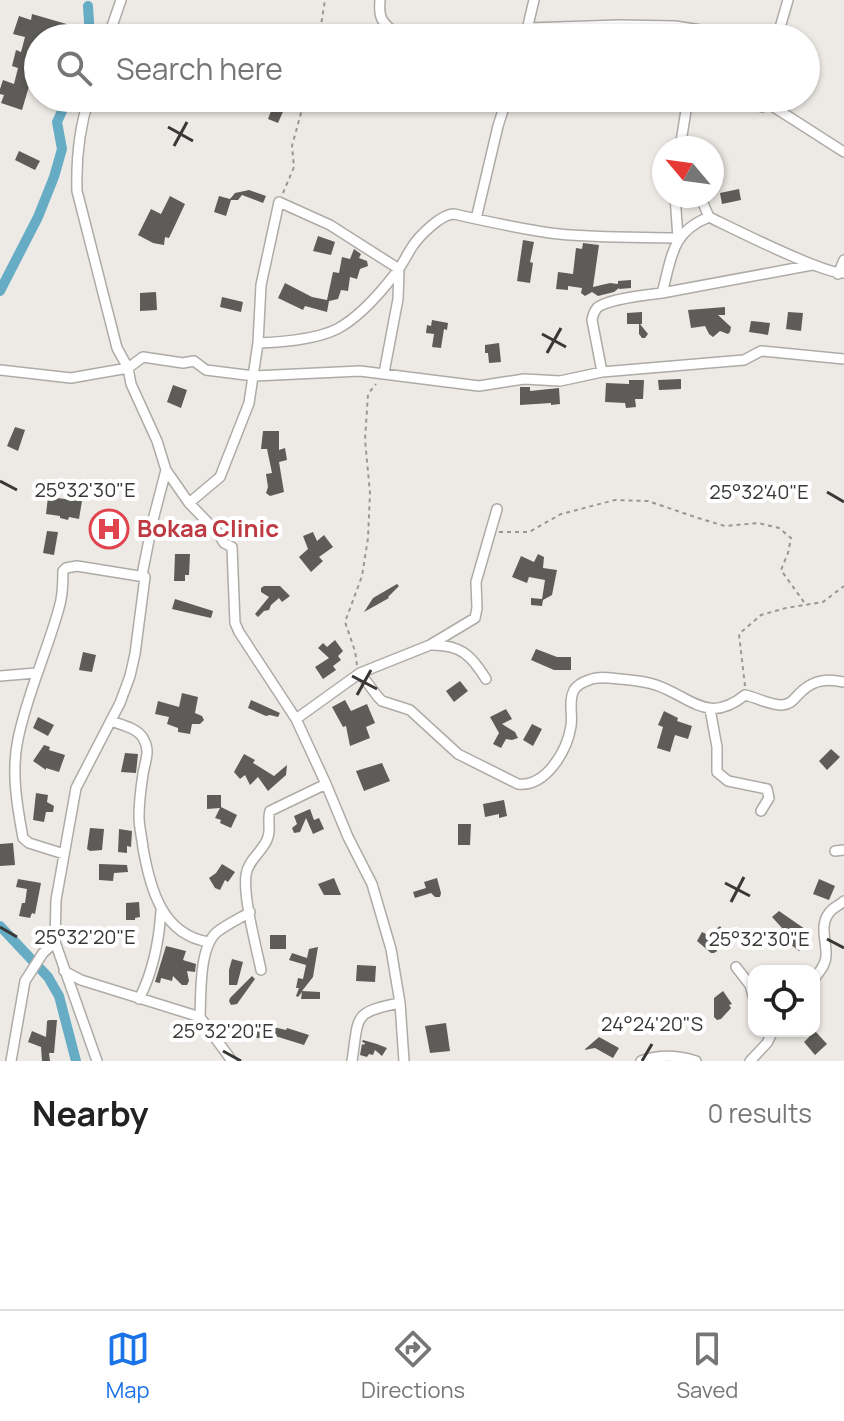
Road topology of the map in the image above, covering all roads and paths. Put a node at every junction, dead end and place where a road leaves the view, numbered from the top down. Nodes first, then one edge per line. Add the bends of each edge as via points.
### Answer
1 (121, 0) edge
2 (325, 0) edge
3 (380, 0) edge
4 (534, 0) edge
5 (788, 0) edge
6 (113, 24) edge
7 (321, 24) edge
8 (385, 24) edge
9 (529, 24) edge
10 (781, 24) edge
11 (86, 112) edge
12 (301, 112) edge
13 (501, 112) edge
14 (684, 112) edge
15 (782, 112) edge
16 (681, 136) edge
17 (844, 152) edge
18 (279, 202) junction
19 (676, 208) edge
20 (705, 208) edge
21 (709, 217) junction
22 (476, 219) junction
23 (678, 238) junction
24 (844, 260) edge
25 (813, 265) junction
26 (399, 269) junction
27 (841, 274) edge
28 (662, 293) junction
29 (258, 343) junction
30 (844, 359) edge
31 (128, 368) junction
32 (0, 370) edge
33 (602, 372) junction
34 (384, 373) junction
35 (254, 376) junction
36 (166, 470) junction
37 (189, 503) junction
38 (497, 509) dead end
39 (491, 532) junction
40 (145, 577) junction
41 (844, 586) edge
42 (806, 605) junction
43 (430, 645) junction
44 (36, 673) junction
45 (360, 673) junction
46 (0, 676) edge
47 (486, 679) dead end
48 (844, 682) edge
49 (745, 695) junction
50 (710, 709) junction
51 (296, 719) junction
52 (111, 721) junction
53 (326, 784) junction
54 (761, 811) dead end
55 (64, 854) junction
56 (844, 901) edge
57 (161, 911) junction
58 (250, 912) junction
59 (55, 942) junction
60 (209, 942) junction
61 (736, 967) dead end
62 (261, 970) dead end
63 (64, 971) junction
64 (820, 971) edge
65 (748, 982) edge
66 (139, 999) junction
67 (400, 1003) junction
68 (200, 1017) junction
69 (770, 1037) edge
70 (11, 1061) edge
71 (97, 1061) edge
72 (232, 1061) edge
73 (352, 1061) edge
74 (404, 1061) edge
75 (641, 1061) edge
76 (696, 1061) edge
77 (750, 1061) edge

1 - 6 street
2 - 7 path
3 - 8 street via 379,15
4 - 9 street
5 - 10 street
11 - 31 street via 78,143 77,191 110,324
12 - 18 path via 292,146 294,167
13 - 22 street
14 - 16 street
15 - 17 street
18 - 26 street via 330,225
18 - 29 street via 261,285
19 - 23 street
20 - 21 street
21 - 23 street
21 - 25 street
22 - 23 street via 559,233
22 - 26 street via 443,216 414,243
23 - 28 street
24 - 27 street
25 - 27 street
25 - 28 street
26 - 29 street via 334,330
26 - 34 street
28 - 33 street via 599,306 592,320
29 - 35 street
30 - 33 street via 761,351 744,360
31 - 32 street via 71,378
31 - 35 street via 150,357
31 - 36 street
33 - 34 street via 560,381 524,379 479,386
34 - 35 street
34 - 45 path via 368,394 368,538 362,576 345,622
35 - 37 street via 220,477
36 - 37 street
36 - 40 street
37 - 51 street via 232,547 235,623
38 - 39 street
39 - 42 path via 529,532 561,514 615,500 648,501 725,526 758,523 779,528 791,538 781,570
39 - 43 street via 476,582 475,618
40 - 44 street via 66,568 60,605
40 - 52 street via 135,654
41 - 42 path via 823,602
42 - 49 path via 761,615 739,634
43 - 45 street
43 - 47 street via 463,651
44 - 46 street
44 - 55 street via 15,754 16,800 23,838
45 - 50 street via 382,701 410,710 458,754 526,785 555,765 566,746 571,699 579,684 594,678 652,683
45 - 51 street
48 - 49 street via 822,680 783,705
49 - 50 street via 727,707
50 - 54 street via 717,772 728,781 767,789 769,798
51 - 53 street
52 - 55 street via 76,788
52 - 57 street via 138,732 147,748 139,817 147,872
53 - 58 street via 270,811 269,836 247,870
53 - 67 street via 372,884
55 - 59 street
56 - 64 street via 827,915 825,964
57 - 60 street via 187,936
57 - 66 street via 155,953
58 - 60 street
58 - 62 street
59 - 63 street
59 - 70 street via 25,981
60 - 68 street
61 - 65 street
63 - 66 street
63 - 71 street
66 - 68 street
67 - 73 street via 373,1008 361,1017
67 - 74 street
68 - 72 street
69 - 77 street
75 - 76 street via 670,1055

